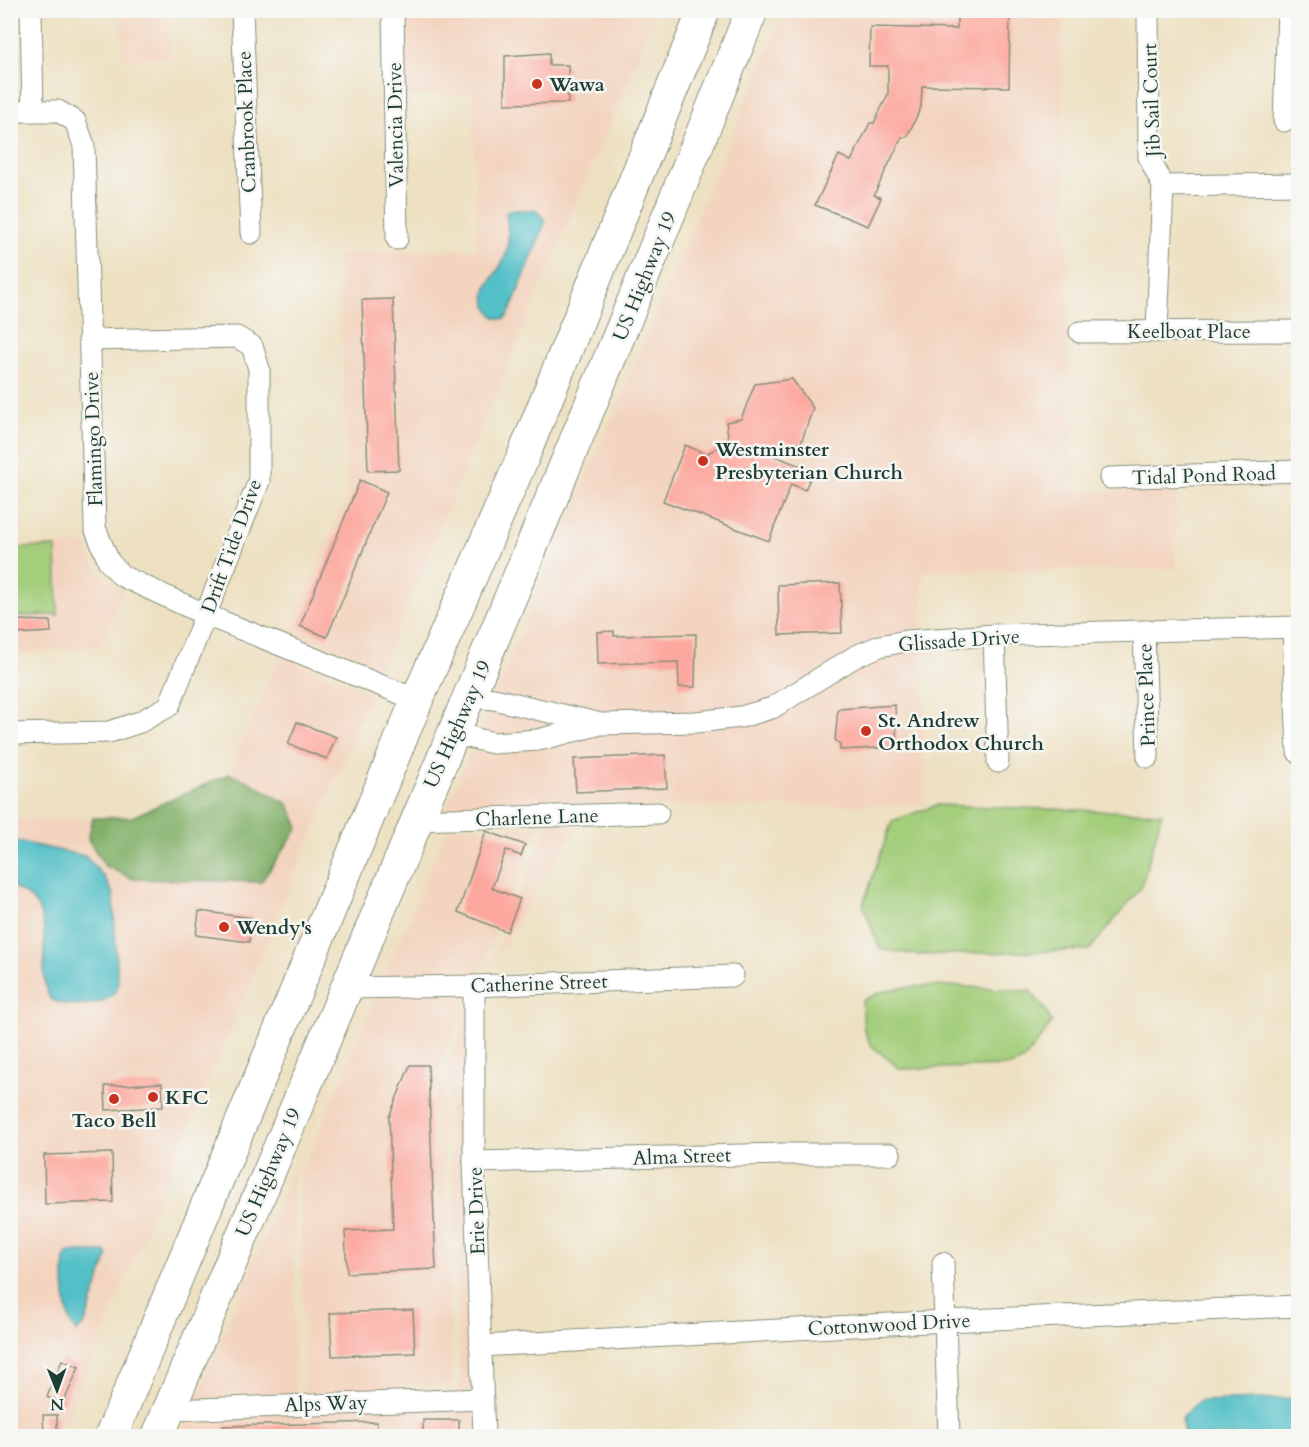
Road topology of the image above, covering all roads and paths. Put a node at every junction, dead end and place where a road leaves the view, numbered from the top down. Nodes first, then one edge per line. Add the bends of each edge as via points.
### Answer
1 (31, 10) edge
2 (242, 10) edge
3 (393, 10) edge
4 (704, 10) edge
5 (752, 10) edge
6 (1148, 10) edge
7 (1288, 10) edge
8 (10, 111) edge
9 (33, 111) junction
10 (1284, 121) dead end
11 (1299, 184) edge
12 (1163, 186) junction
13 (251, 233) dead end
14 (397, 239) dead end
15 (1299, 331) edge
16 (1080, 332) dead end
17 (1157, 332) junction
18 (89, 340) junction
19 (523, 457) junction
20 (1299, 471) edge
21 (1110, 478) dead end
22 (206, 615) junction
23 (1296, 628) edge
24 (1144, 632) junction
25 (994, 635) junction
26 (469, 697) junction
27 (417, 700) junction
28 (601, 724) junction
29 (452, 733) junction
30 (10, 734) edge
31 (1298, 752) edge
32 (1148, 757) dead end
33 (998, 762) dead end
34 (658, 813) dead end
35 (415, 820) junction
36 (305, 974) junction
37 (733, 976) dead end
38 (474, 986) junction
39 (346, 988) junction
40 (890, 1154) dead end
41 (474, 1162) junction
42 (234, 1253) junction
43 (943, 1263) dead end
44 (1299, 1306) edge
45 (946, 1321) junction
46 (480, 1346) junction
47 (483, 1399) junction
48 (163, 1423) edge
49 (111, 1437) edge
50 (484, 1437) edge
51 (949, 1437) edge

1 - 9 street
2 - 13 street, Cranbrook Place
3 - 14 street, Valencia Drive
4 - 19 highway
5 - 26 highway, US Highway 19
6 - 12 street, Jib Sail Court via 1149,157
7 - 10 street
8 - 9 street, Flamingo Drive
9 - 18 street, Flamingo Drive via 58,111 75,121 84,145
11 - 12 street
12 - 17 street, Jib Sail Court
15 - 17 street, Keelboat Place
16 - 17 street, Keelboat Place
18 - 22 street, Flamingo Drive via 95,528 101,545 122,576
18 - 22 street, Drift Tide Drive via 237,337 252,346 259,369 259,481
19 - 27 highway
19 - 29 highway via 498,552 447,675 444,712
20 - 21 street, Tidal Pond Road
22 - 27 street, Flamingo Drive
22 - 30 street, Drift Tide Drive via 169,706 140,722 109,732
23 - 24 street, Glissade Drive
23 - 31 street
24 - 25 street, Glissade Drive
24 - 32 street, Prince Place
25 - 28 street, Glissade Drive via 880,646 856,656 772,708 741,717
25 - 33 street
26 - 28 street, Glissade Drive via 494,699
26 - 29 highway, US Highway 19
27 - 36 highway
28 - 29 street, Glissade Drive via 538,740 493,743
29 - 35 highway, US Highway 19
34 - 35 street, Charlene Lane
35 - 39 highway, US Highway 19
36 - 42 highway via 320,989 321,1002 249,1179
36 - 49 highway
37 - 38 street, Catherine Street
38 - 39 street, Catherine Street
38 - 41 street, Erie Drive
39 - 42 highway, US Highway 19
40 - 41 street, Alma Street
41 - 46 street, Erie Drive
42 - 48 highway, US Highway 19
43 - 45 street
44 - 45 street, Cottonwood Drive
45 - 46 street, Cottonwood Drive
45 - 51 street
46 - 47 street, Erie Drive
47 - 48 street, Alps Way
47 - 50 street, Erie Drive

